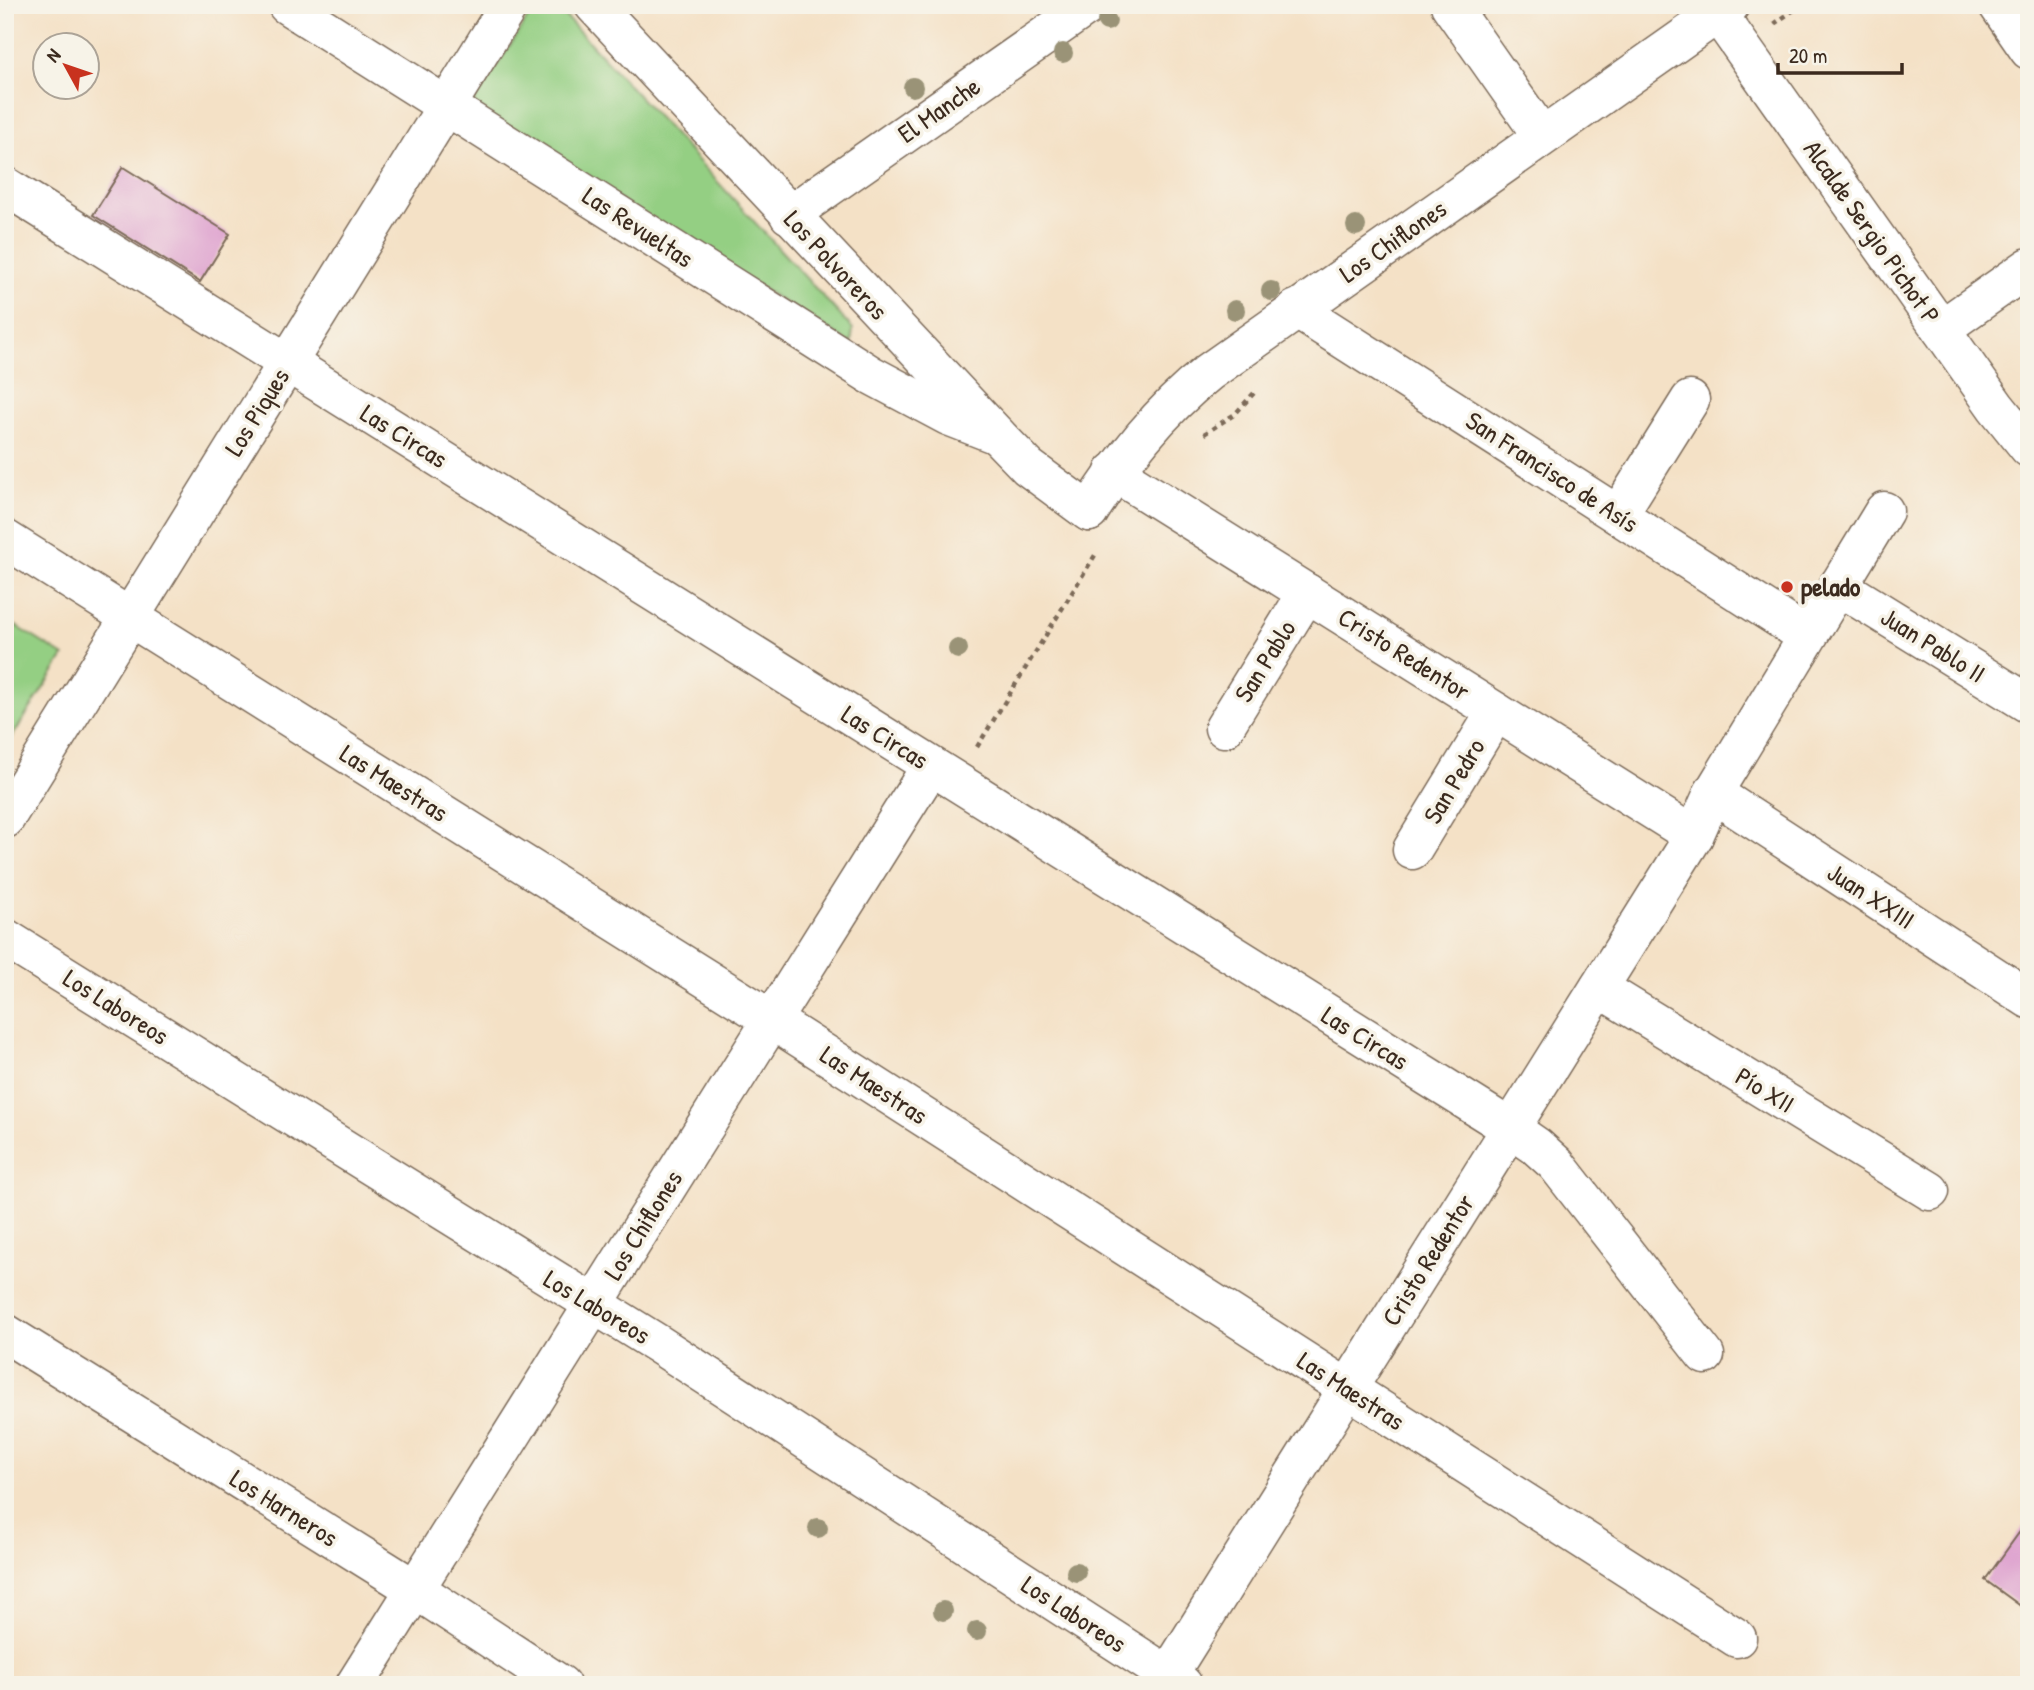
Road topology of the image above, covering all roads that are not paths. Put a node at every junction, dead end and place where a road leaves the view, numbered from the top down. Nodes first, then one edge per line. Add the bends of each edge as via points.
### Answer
1 (287, 5) edge
2 (509, 5) edge
3 (594, 5) edge
4 (1089, 5) edge
5 (1450, 5) edge
6 (1998, 5) edge
7 (1724, 9) edge
8 (2029, 50) edge
9 (447, 105) junction
10 (1542, 136) junction
11 (5, 187) edge
12 (789, 215) junction
13 (2029, 267) edge
14 (1296, 309) junction
15 (1941, 329) junction
16 (288, 363) junction
17 (1690, 400) dead end
18 (997, 435) junction
19 (2029, 449) edge
20 (1114, 472) junction
21 (1884, 511) dead end
22 (1089, 512) joint
23 (1618, 515) junction
24 (5, 539) edge
25 (1838, 586) junction
26 (1307, 593) junction
27 (130, 617) junction
28 (1807, 636) junction
29 (2029, 704) edge
30 (1496, 712) junction
31 (1224, 728) dead end
32 (931, 766) junction
33 (1713, 793) junction
34 (5, 819) edge
35 (1694, 836) junction
36 (1412, 850) dead end
37 (5, 938) edge
38 (1599, 988) junction
39 (2029, 999) edge
40 (772, 1020) junction
41 (1510, 1128) junction
42 (1930, 1191) dead end
43 (593, 1305) junction
44 (5, 1333) edge
45 (1705, 1354) dead end
46 (1348, 1389) junction
47 (415, 1589) junction
48 (1737, 1639) dead end
49 (1171, 1681) edge
50 (355, 1685) edge
51 (561, 1685) edge

1 - 9 street, Las Revueltas
2 - 9 street, Los Piques
3 - 12 street, Los Polvoreros
4 - 12 street, El Manche
5 - 10 street
6 - 8 street
7 - 10 street, Los Chiflones
7 - 15 street, Alcalde Sergio Pichot P
9 - 16 street, Los Piques
9 - 18 street, Las Revueltas via 871,375
10 - 14 street, Los Chiflones
11 - 16 street, Las Circas
12 - 18 street, Los Polvoreros
13 - 15 street
14 - 20 street, Los Chiflones via 1179,396
14 - 23 street, San Francisco de Asís
15 - 19 street, Alcalde Sergio Pichot P
16 - 27 street, Los Piques
16 - 32 street, Las Circas
17 - 23 street
18 - 22 street, Los Polvoreros via 1028,467
20 - 22 street, Los Chiflones
20 - 26 street, Cristo Redentor
21 - 25 street, Cristo Redentor
23 - 28 street, San Francisco de Asís
24 - 27 street, Las Maestras
25 - 28 street, Cristo Redentor
25 - 29 street, Juan Pablo II
26 - 30 street, Cristo Redentor
26 - 31 street, San Pablo
27 - 34 street, Los Piques
27 - 40 street, Las Maestras
28 - 33 street, Cristo Redentor
30 - 35 street, Cristo Redentor
30 - 36 street, San Pedro
32 - 40 street, Los Chiflones
32 - 41 street, Las Circas
33 - 35 street, Cristo Redentor
33 - 39 street, Juan XXIII
35 - 38 street, Cristo Redentor
37 - 43 street, Los Laboreos
38 - 41 street, Cristo Redentor
38 - 42 street, Pío XII
40 - 43 street, Los Chiflones
40 - 46 street, Las Maestras
41 - 45 street, Las Circas via 1556,1164
41 - 46 street, Cristo Redentor
43 - 47 street, Los Chiflones
43 - 49 street, Los Laboreos
44 - 47 street, Los Harneros
46 - 48 street, Las Maestras
46 - 49 street, Cristo Redentor
47 - 50 street, Los Chiflones
47 - 51 street, Los Harneros

